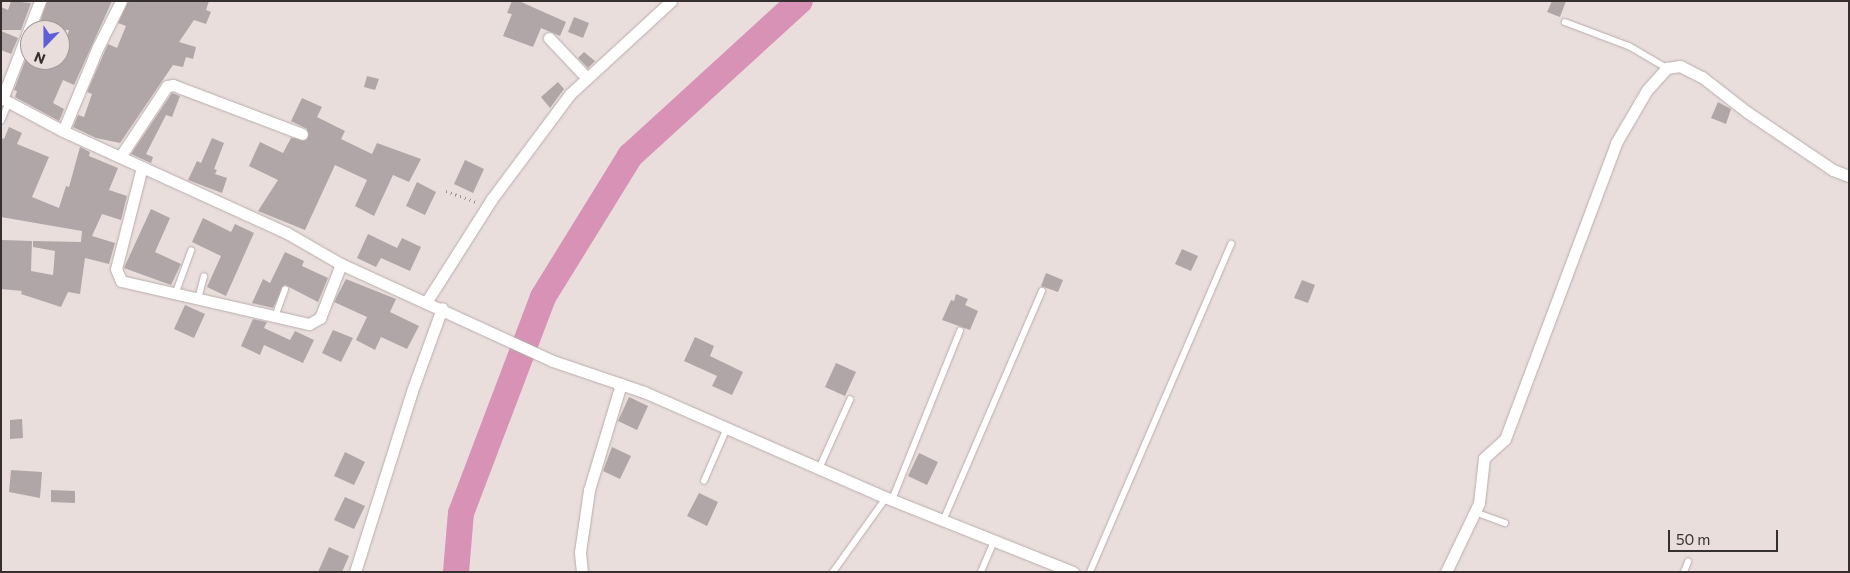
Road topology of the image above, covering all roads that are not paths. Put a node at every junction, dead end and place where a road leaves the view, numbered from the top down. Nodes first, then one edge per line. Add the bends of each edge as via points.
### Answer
1 (40, 1) edge
2 (121, 1) edge
3 (671, 1) edge
4 (1565, 22) dead end
5 (549, 38) dead end
6 (1667, 68) junction
7 (588, 78) junction
8 (4, 100) edge
9 (1, 121) edge
10 (64, 131) junction
11 (302, 134) dead end
12 (120, 157) junction
13 (142, 167) junction
14 (1849, 176) edge
15 (1231, 244) dead end
16 (191, 251) dead end
17 (341, 264) junction
18 (204, 277) dead end
19 (285, 290) dead end
20 (1042, 291) dead end
21 (175, 295) junction
22 (198, 301) junction
23 (428, 301) junction
24 (442, 308) junction
25 (275, 317) junction
26 (960, 331) dead end
27 (621, 384) junction
28 (850, 400) dead end
29 (727, 428) junction
30 (819, 469) junction
31 (704, 481) dead end
32 (889, 499) junction
33 (1474, 512) junction
34 (943, 521) junction
35 (1505, 523) dead end
36 (994, 541) junction
37 (1688, 562) dead end
38 (356, 572) edge
39 (582, 572) edge
40 (833, 572) edge
41 (981, 572) edge
42 (1073, 572) edge
43 (1090, 572) edge
44 (1446, 572) edge
45 (1684, 572) edge

1 - 8 street
2 - 10 street via 98,47
3 - 7 street
4 - 6 lane via 1629,46
5 - 7 street
6 - 14 street via 1680,66 1702,77 1794,144 1833,170
6 - 33 street via 1647,90 1616,143 1505,439 1484,458
7 - 23 street via 570,94 486,209
8 - 9 lane
8 - 10 street
10 - 12 street
11 - 12 street via 173,85 167,86
12 - 13 street
13 - 17 street via 287,233
13 - 21 street via 116,275 121,281
15 - 43 lane
16 - 21 lane
17 - 23 street
17 - 25 street via 316,323
18 - 22 lane
19 - 25 lane
20 - 34 lane
21 - 22 street
22 - 25 street
23 - 24 street
24 - 27 street via 553,360
24 - 38 street via 412,391
26 - 32 lane
27 - 29 street
27 - 39 street via 589,490 580,552
28 - 30 lane
29 - 30 street
29 - 31 lane
30 - 32 street
32 - 34 street
32 - 40 lane
33 - 35 lane
33 - 44 street
34 - 36 street
36 - 41 lane
36 - 42 street
37 - 45 lane

